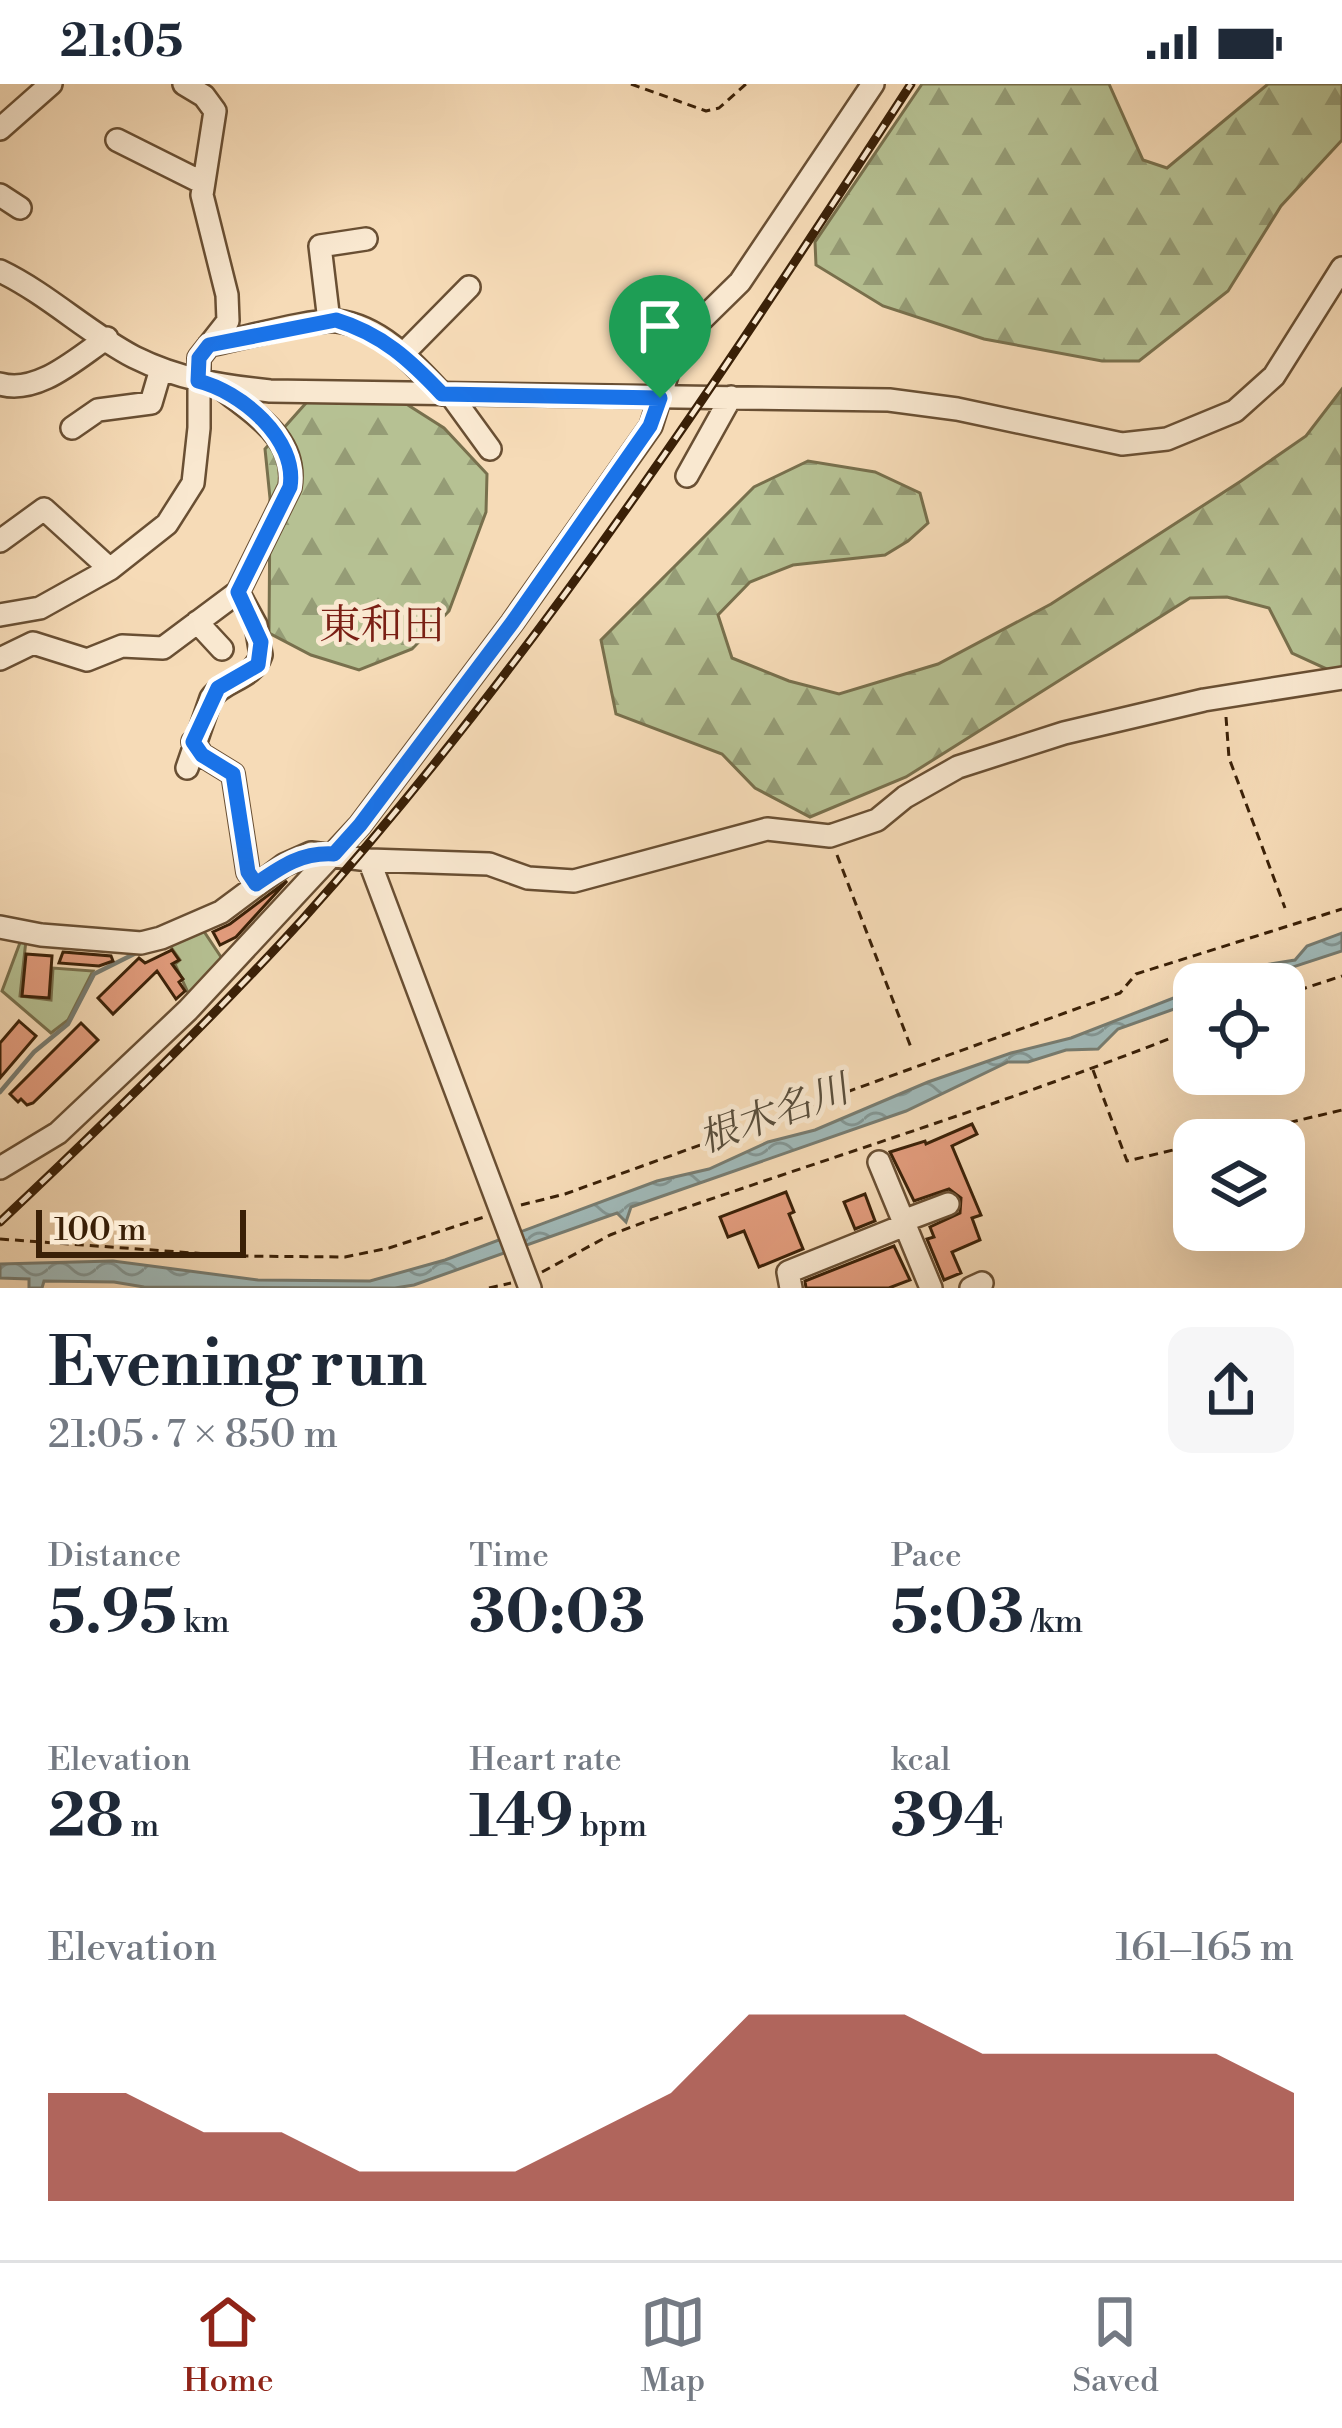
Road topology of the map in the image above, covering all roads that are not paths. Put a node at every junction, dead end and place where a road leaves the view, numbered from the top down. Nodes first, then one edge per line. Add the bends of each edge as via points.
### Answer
1 (51, 84) edge
2 (184, 84) edge
3 (872, 84) edge
4 (0, 129) edge
5 (117, 140) dead end
6 (203, 183) junction
7 (0, 195) edge
8 (20, 208) dead end
9 (366, 239) dead end
10 (1342, 268) edge
11 (0, 271) edge
12 (469, 287) dead end
13 (329, 321) junction
14 (107, 338) junction
15 (209, 345) junction
16 (403, 354) junction
17 (161, 369) junction
18 (208, 384) junction
19 (0, 385) edge
20 (446, 394) junction
21 (731, 397) junction
22 (660, 398) junction
23 (72, 428) dead end
24 (490, 449) dead end
25 (686, 476) dead end
26 (0, 541) edge
27 (110, 569) junction
28 (238, 592) junction
29 (0, 615) edge
30 (197, 622) junction
31 (222, 649) dead end
32 (0, 659) edge
33 (1342, 678) edge
34 (193, 742) junction
35 (187, 768) dead end
36 (334, 854) junction
37 (369, 860) junction
38 (256, 884) junction
39 (0, 927) edge
40 (879, 1162) dead end
41 (0, 1168) edge
42 (948, 1204) dead end
43 (904, 1223) junction
44 (528, 1282) edge
45 (791, 1288) edge
46 (931, 1288) edge

1 - 4 street
2 - 6 street via 215,111
3 - 22 street via 740,282 687,334
5 - 6 street
6 - 15 street via 228,321
7 - 8 street
9 - 13 street via 320,246
10 - 21 street via 1274,376 1234,411 1168,439 1122,444 889,400
11 - 14 street
12 - 16 street
13 - 15 street
13 - 16 street via 368,329
14 - 17 street
14 - 19 street via 36,382
15 - 18 street via 199,358
16 - 20 street
17 - 18 street
17 - 23 street via 152,404 98,410
18 - 20 street
18 - 27 street via 193,483 167,524
18 - 28 street via 276,433 290,457 290,487
20 - 22 street
20 - 24 street
21 - 22 street
21 - 25 street
22 - 36 street via 650,426 512,623
26 - 27 street via 44,509
27 - 29 street via 40,608
28 - 30 street
28 - 34 street via 261,655 251,672 218,688
30 - 31 street
30 - 32 street via 164,648 122,646 88,660 33,643
33 - 37 street via 1064,733 958,767 877,820 830,836 766,829 574,881 528,878 489,864
34 - 35 street
34 - 38 street via 233,774
36 - 37 street
36 - 38 street via 311,853
36 - 41 street via 58,1133
37 - 44 street
38 - 39 street via 191,928 141,943
40 - 43 street
42 - 43 street
43 - 45 street via 788,1272
43 - 46 street

